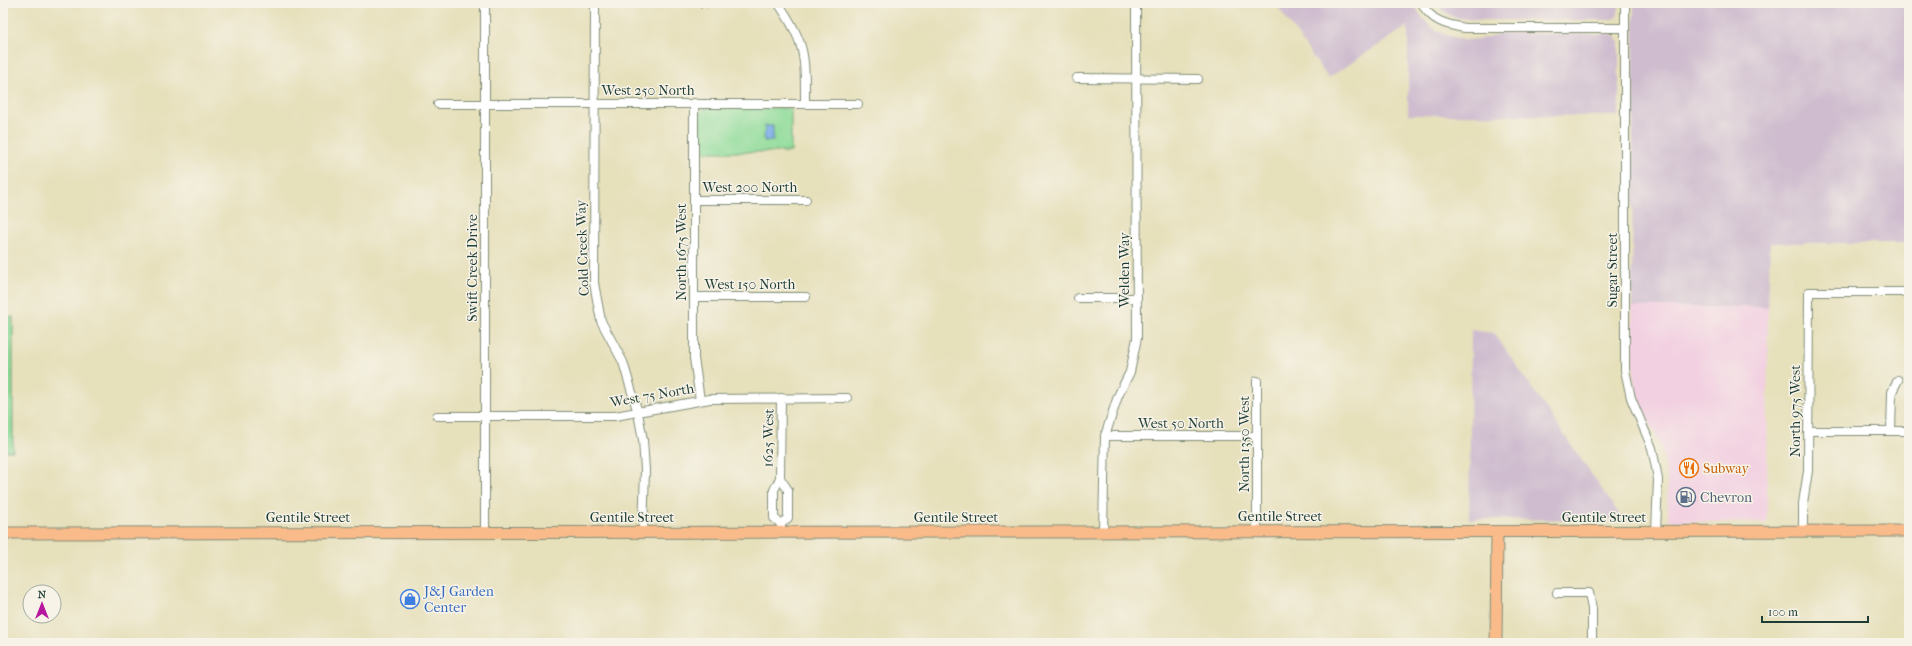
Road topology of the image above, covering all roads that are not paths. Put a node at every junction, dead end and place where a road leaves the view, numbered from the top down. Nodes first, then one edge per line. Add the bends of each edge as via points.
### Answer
1 (485, 3) edge
2 (594, 3) edge
3 (778, 3) edge
4 (1136, 3) edge
5 (1422, 3) edge
6 (1625, 3) edge
7 (1624, 28) junction
8 (1077, 78) dead end
9 (1136, 78) junction
10 (1198, 79) dead end
11 (593, 103) junction
12 (694, 103) junction
13 (438, 104) dead end
14 (485, 104) junction
15 (805, 104) junction
16 (858, 104) dead end
17 (694, 200) junction
18 (806, 200) dead end
19 (1909, 292) edge
20 (694, 297) junction
21 (806, 297) dead end
22 (1078, 298) dead end
23 (1137, 298) junction
24 (1898, 380) dead end
25 (1257, 381) dead end
26 (781, 398) junction
27 (847, 398) dead end
28 (700, 400) junction
29 (638, 413) junction
30 (437, 416) dead end
31 (486, 416) junction
32 (1808, 431) junction
33 (1891, 431) junction
34 (1909, 431) edge
35 (1106, 436) junction
36 (1257, 436) junction
37 (780, 478) junction
38 (781, 528) junction
39 (1103, 531) junction
40 (1257, 531) junction
41 (1803, 531) junction
42 (1909, 531) edge
43 (485, 532) junction
44 (643, 532) junction
45 (1497, 532) junction
46 (1656, 532) junction
47 (3, 533) edge
48 (1558, 593) dead end
49 (1496, 643) edge
50 (1592, 643) edge

1 - 14 street, Swift Creek Drive
2 - 11 street, Cold Creek Way
3 - 15 street via 798,33 802,47 805,61
4 - 9 street, Welden Way
5 - 7 street via 1435,19 1446,25 1465,28
6 - 7 street, Sugar Street
7 - 46 street, Sugar Street via 1625,370 1631,398 1652,448 1656,468
8 - 9 street
9 - 10 street
9 - 23 street, Welden Way
11 - 12 street, West 250 North
11 - 14 street, West 250 North
11 - 29 street, Cold Creek Way via 596,297 601,321 623,362
12 - 15 street, West 250 North
12 - 17 street, North 1675 West
13 - 14 street, West 250 North
14 - 31 street, Swift Creek Drive
15 - 16 street, West 250 North
17 - 18 street, West 200 North
17 - 20 street, North 1675 West
19 - 32 street, North 975 West via 1809,292
20 - 21 street, West 150 North
20 - 28 street, North 1675 West via 694,358
22 - 23 street
23 - 35 street, Welden Way via 1136,338 1130,372 1118,396
24 - 33 street via 1892,392
25 - 36 street, North 1350 West
26 - 27 street, West 75 North
26 - 28 street, West 75 North
26 - 37 street, 1625 West
28 - 29 street, West 75 North
29 - 31 street, West 75 North via 615,416
29 - 44 street, Cold Creek Way via 645,470
30 - 31 street, West 75 North
31 - 43 street, Swift Creek Drive
32 - 33 street
32 - 41 street, North 975 West
33 - 34 street
35 - 36 street, West 50 North
35 - 39 street, Welden Way
36 - 40 street, North 1350 West
37 - 38 street, 1625 West via 774,490 774,518
37 - 38 street, 1625 West via 788,490 788,518
38 - 39 main road, Gentile Street
38 - 44 main road, Gentile Street
39 - 40 main road, Gentile Street
40 - 45 main road, Gentile Street
41 - 42 main road, Gentile Street
41 - 46 main road, Gentile Street
43 - 44 main road, Gentile Street
43 - 47 main road, Gentile Street
45 - 46 main road, Gentile Street
45 - 49 main road
48 - 50 street via 1589,593 1592,609

